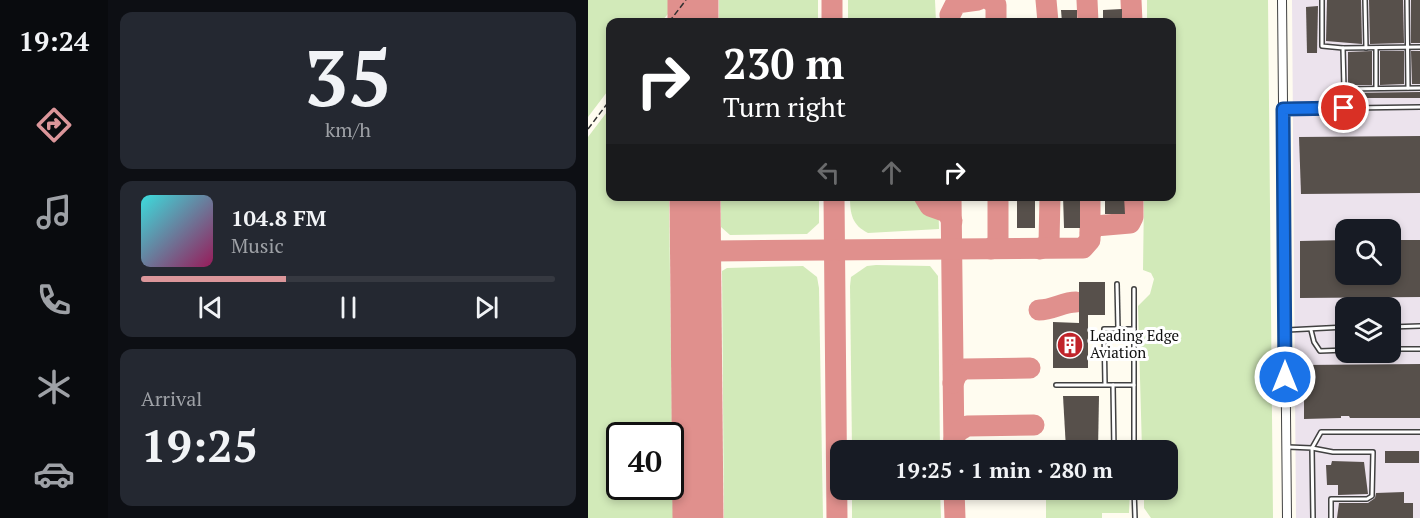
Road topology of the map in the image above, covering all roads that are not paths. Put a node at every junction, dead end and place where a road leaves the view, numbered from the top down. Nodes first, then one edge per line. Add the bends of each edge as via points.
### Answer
1 (1282, 0) edge
2 (1322, 0) edge
3 (1365, 0) edge
4 (1407, 0) edge
5 (1420, 47) edge
6 (1343, 48) junction
7 (1366, 48) junction
8 (1376, 48) junction
9 (1408, 48) junction
10 (1376, 88) junction
11 (1408, 88) junction
12 (1420, 88) edge
13 (1420, 107) edge
14 (1283, 109) junction
15 (1117, 284) dead end
16 (1134, 289) dead end
17 (1420, 326) edge
18 (1401, 327) edge
19 (1335, 328) edge
20 (1118, 329) junction
21 (1134, 329) junction
22 (1285, 330) junction
23 (1311, 330) junction
24 (1401, 349) edge
25 (1420, 349) edge
26 (1335, 350) edge
27 (1105, 384) junction
28 (1056, 385) dead end
29 (1113, 385) junction
30 (1134, 385) junction
31 (1420, 432) edge
32 (1114, 440) edge
33 (1134, 440) edge
34 (1286, 447) junction
35 (1312, 448) junction
36 (1134, 500) edge
37 (1135, 518) edge
38 (1287, 518) edge
39 (1313, 518) edge
40 (1331, 518) edge

1 - 14 street
2 - 6 lane via 1322,46
3 - 7 lane
4 - 9 lane
5 - 9 lane
6 - 7 lane
6 - 10 lane via 1342,87
7 - 8 lane
8 - 9 lane
8 - 10 lane
9 - 11 lane
10 - 11 lane
11 - 12 lane
13 - 14 lane
14 - 22 street
15 - 20 lane
16 - 21 lane
17 - 18 lane
19 - 23 lane
20 - 21 lane
20 - 27 lane via 1104,329
21 - 30 lane
22 - 23 lane
22 - 34 street
23 - 26 lane via 1320,351
24 - 25 lane
27 - 28 lane
27 - 29 lane
29 - 30 lane
29 - 32 lane
30 - 33 lane
31 - 35 lane via 1321,432
34 - 35 lane
34 - 38 street
35 - 39 lane
35 - 40 lane via 1373,452 1372,496 1331,499
36 - 37 lane

